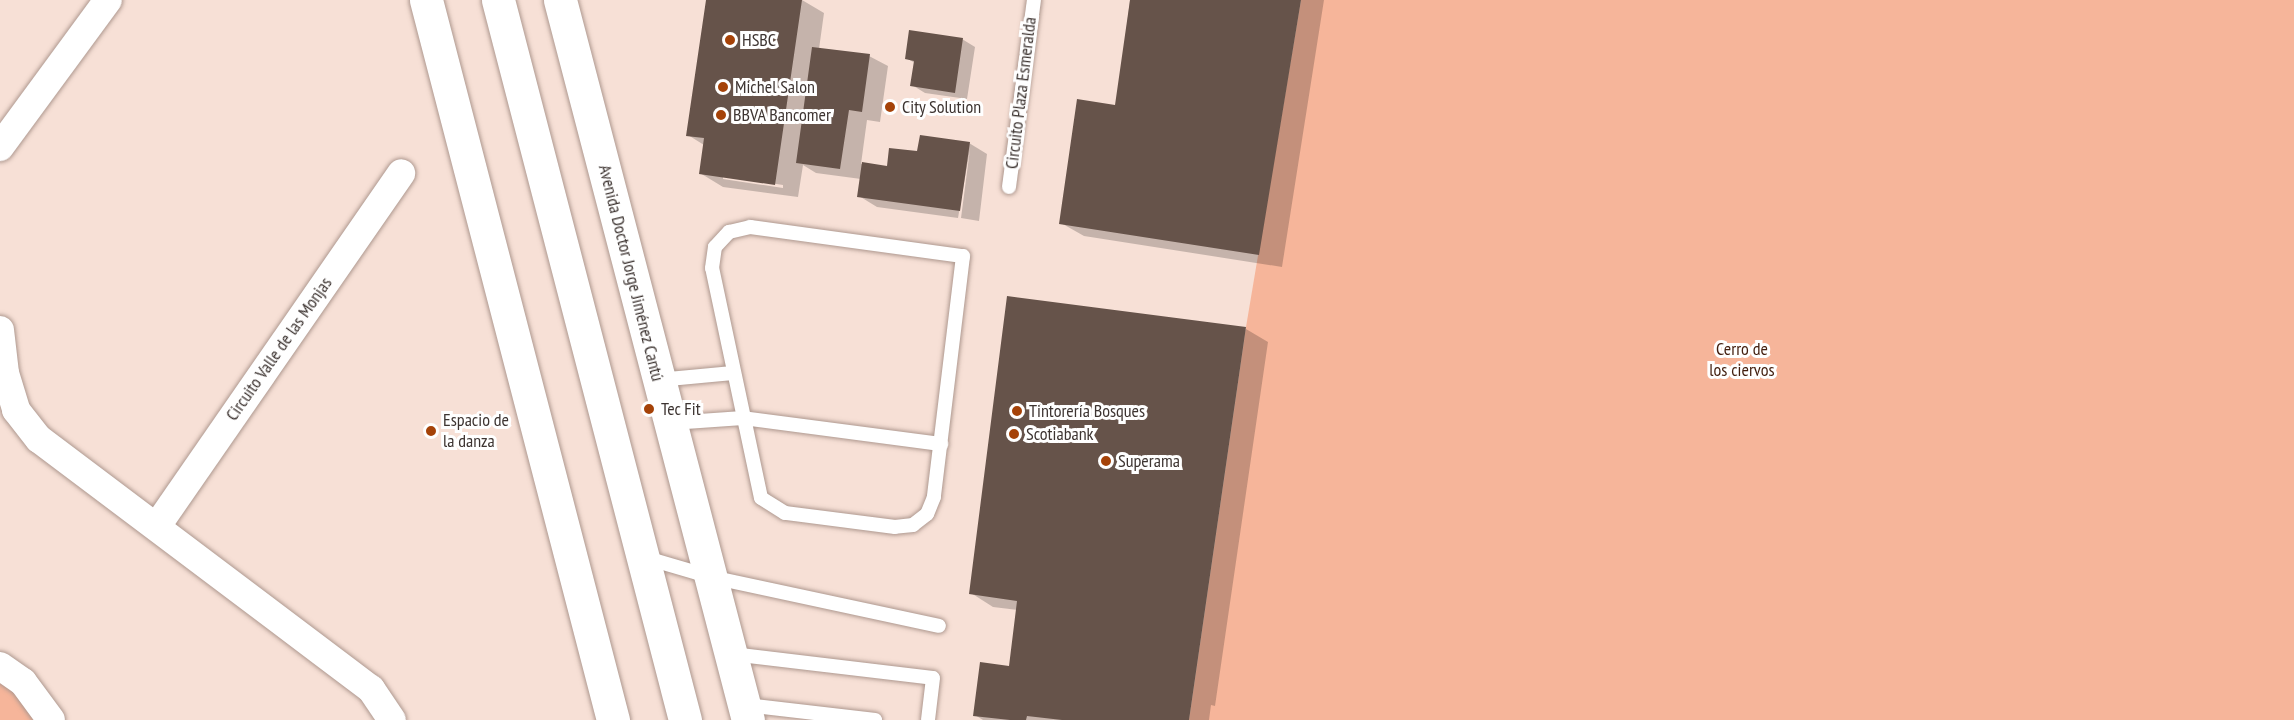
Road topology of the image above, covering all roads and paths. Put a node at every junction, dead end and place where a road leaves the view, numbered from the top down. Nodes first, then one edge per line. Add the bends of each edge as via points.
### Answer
1 (108, 0) edge
2 (426, 0) edge
3 (498, 0) edge
4 (560, 0) edge
5 (1034, 0) edge
6 (0, 147) edge
7 (401, 173) dead end
8 (1009, 187) dead end
9 (0, 330) edge
10 (733, 372) junction
11 (658, 380) junction
12 (744, 418) junction
13 (669, 424) junction
14 (941, 444) junction
15 (156, 526) junction
16 (643, 557) junction
17 (711, 577) junction
18 (939, 626) dead end
19 (731, 654) junction
20 (0, 666) edge
21 (746, 712) edge
22 (51, 720) edge
23 (392, 720) edge
24 (613, 720) edge
25 (685, 720) edge
26 (875, 720) edge
27 (928, 720) edge

1 - 6 street
2 - 24 main road
3 - 16 main road
4 - 11 main road, Avenida Doctor Jorge Jiménez Cantú
5 - 8 lane, Circuito Plaza Esmeralda
7 - 15 street, Circuito Valle de las Monjas
9 - 15 street via 5,372 16,410 39,439
10 - 11 lane
10 - 12 lane
10 - 14 lane via 712,268 715,247 729,232 750,228 963,256
11 - 13 main road, Avenida Doctor Jorge Jiménez Cantú
12 - 13 lane
12 - 14 lane
12 - 14 lane via 755,485 771,508 895,527 913,525 927,514 934,497
13 - 17 main road, Avenida Doctor Jorge Jiménez Cantú
15 - 23 street via 371,689
16 - 17 lane
16 - 25 main road
17 - 18 lane
17 - 19 main road, Avenida Doctor Jorge Jiménez Cantú
19 - 21 main road, Avenida Doctor Jorge Jiménez Cantú
19 - 27 lane via 933,678
20 - 22 street via 23,682
21 - 26 lane

